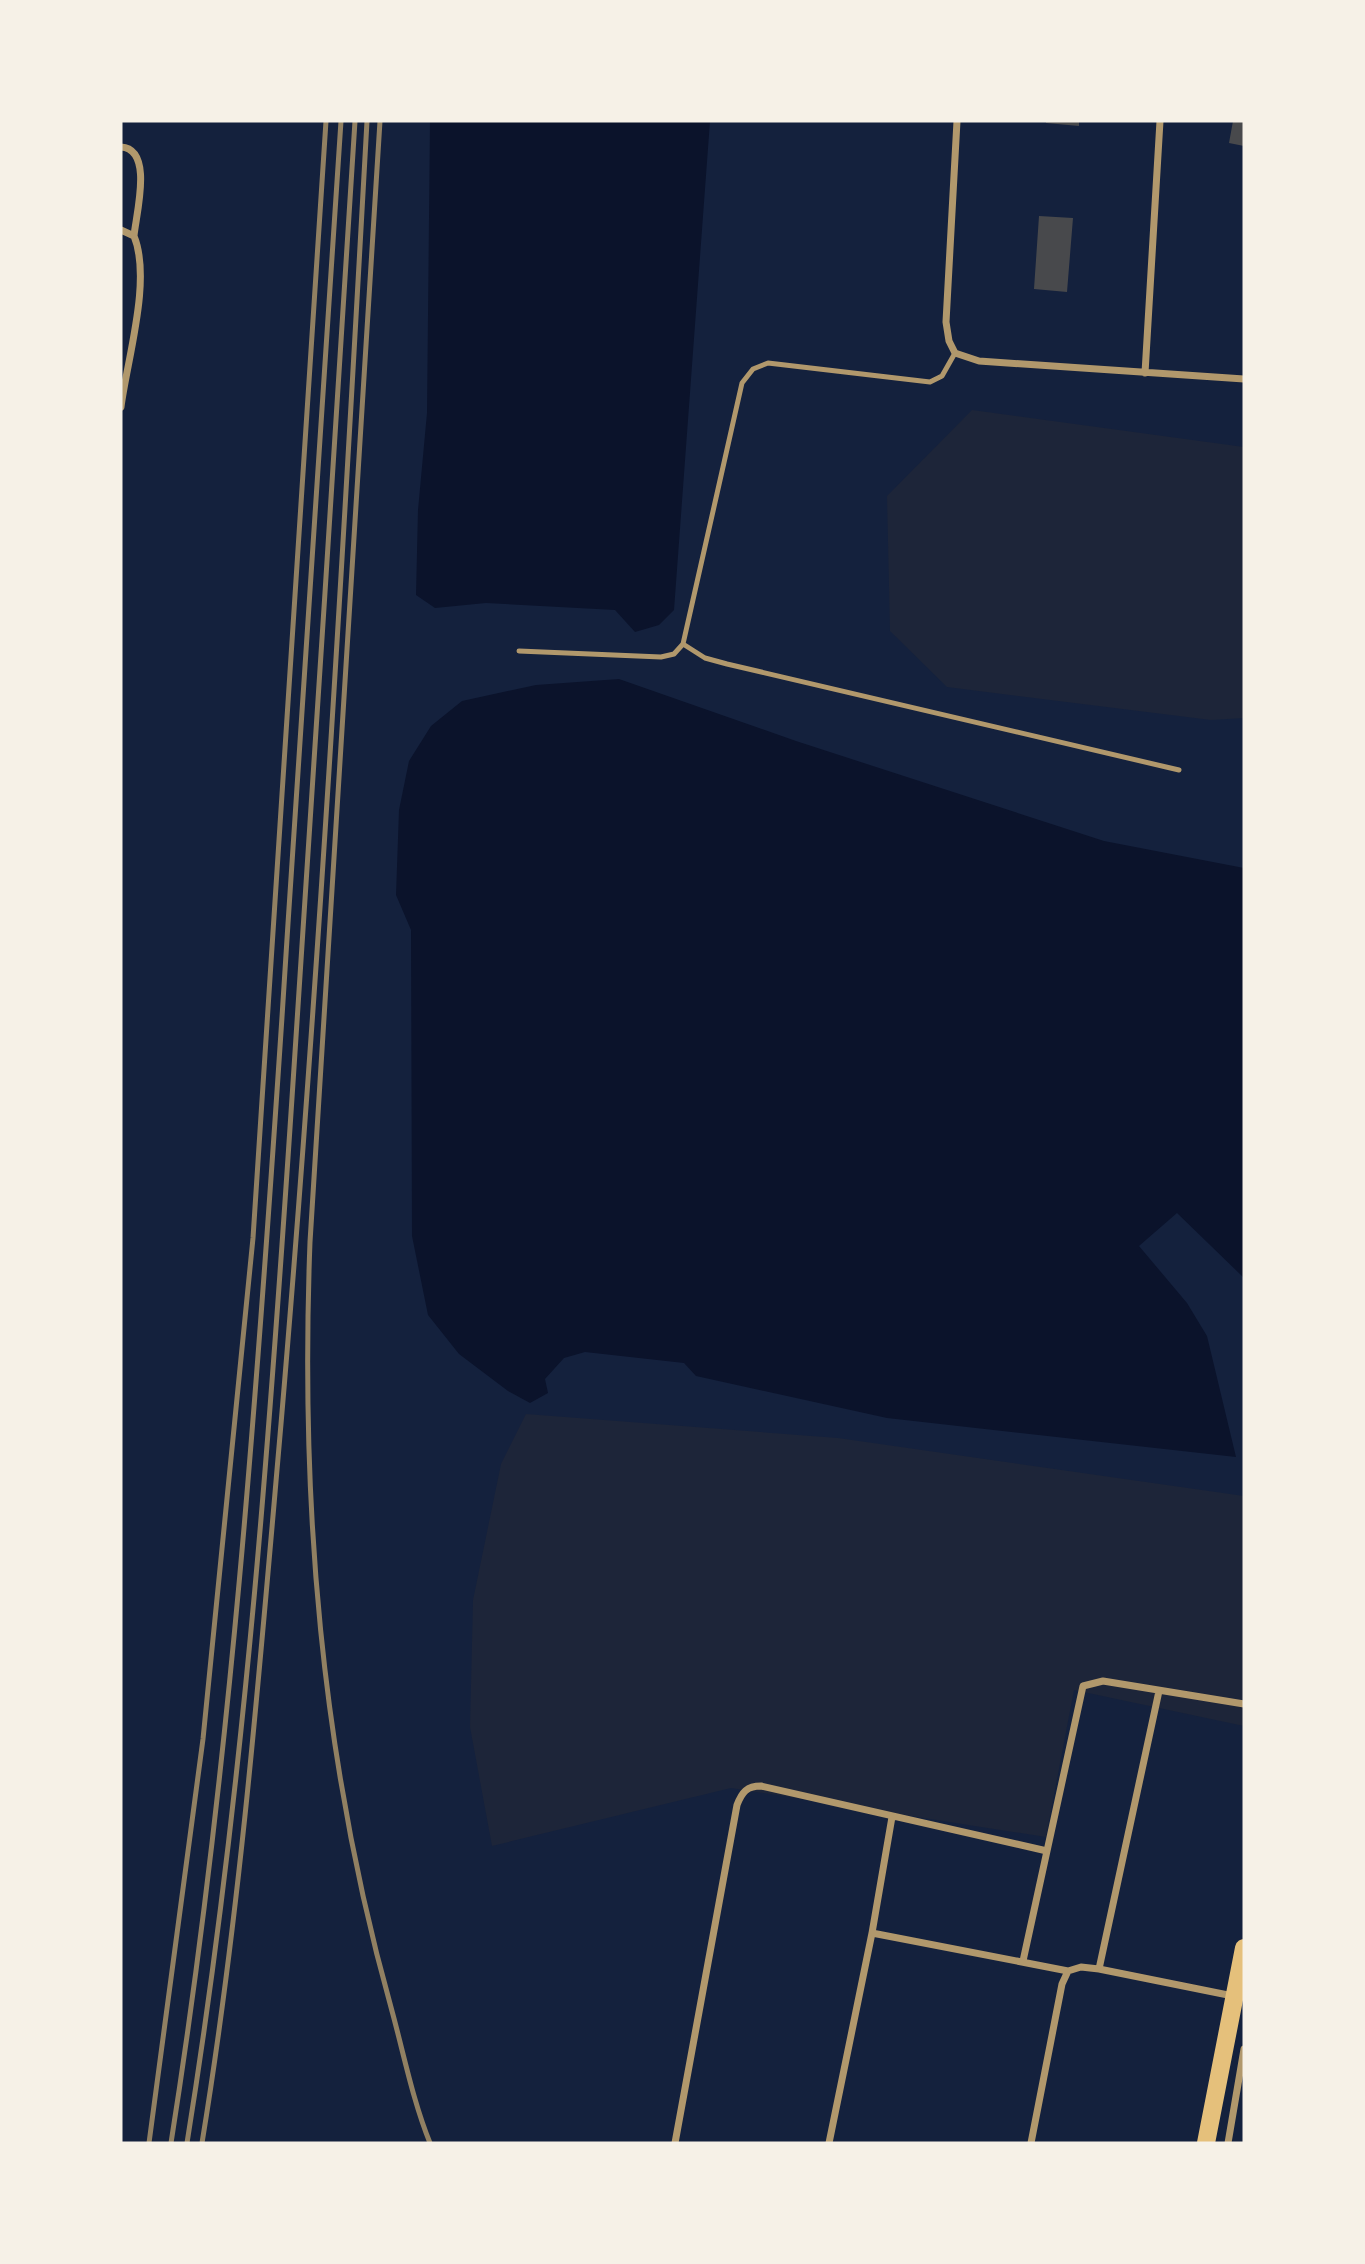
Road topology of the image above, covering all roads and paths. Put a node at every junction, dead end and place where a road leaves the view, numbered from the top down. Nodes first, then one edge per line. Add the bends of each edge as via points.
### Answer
1 (957, 121) edge
2 (1160, 121) edge
3 (121, 147) edge
4 (121, 230) edge
5 (134, 236) junction
6 (956, 353) junction
7 (123, 371) edge
8 (1145, 373) junction
9 (1244, 379) edge
10 (121, 407) edge
11 (683, 644) junction
12 (519, 651) dead end
13 (1179, 770) dead end
14 (1159, 1691) junction
15 (1244, 1704) edge
16 (891, 1817) junction
17 (1046, 1851) junction
18 (873, 1933) junction
19 (1244, 1948) edge
20 (1023, 1961) junction
21 (1100, 1969) junction
22 (1068, 1971) junction
23 (1234, 1996) junction
24 (1244, 2049) edge
25 (674, 2143) edge
26 (829, 2143) edge
27 (1031, 2143) edge
28 (1206, 2143) edge
29 (1228, 2143) edge

1 - 6 street via 946,322
2 - 8 street
3 - 5 street via 137,155 141,168
4 - 5 street
5 - 7 street via 139,250 139,290
6 - 8 street via 979,361
6 - 11 lane via 942,376 930,382 768,363 752,369 742,383
7 - 10 street
8 - 9 street
11 - 12 lane via 674,654 660,657
11 - 13 lane via 705,658 727,664
14 - 15 street
14 - 17 street via 1102,1681 1083,1686
14 - 21 street
16 - 17 street
16 - 18 street
16 - 25 street via 761,1786 750,1786 741,1794
17 - 20 street
18 - 20 street
18 - 26 street
19 - 23 main road
20 - 22 street
21 - 22 street
21 - 23 street
22 - 27 street
23 - 28 main road
24 - 29 street

